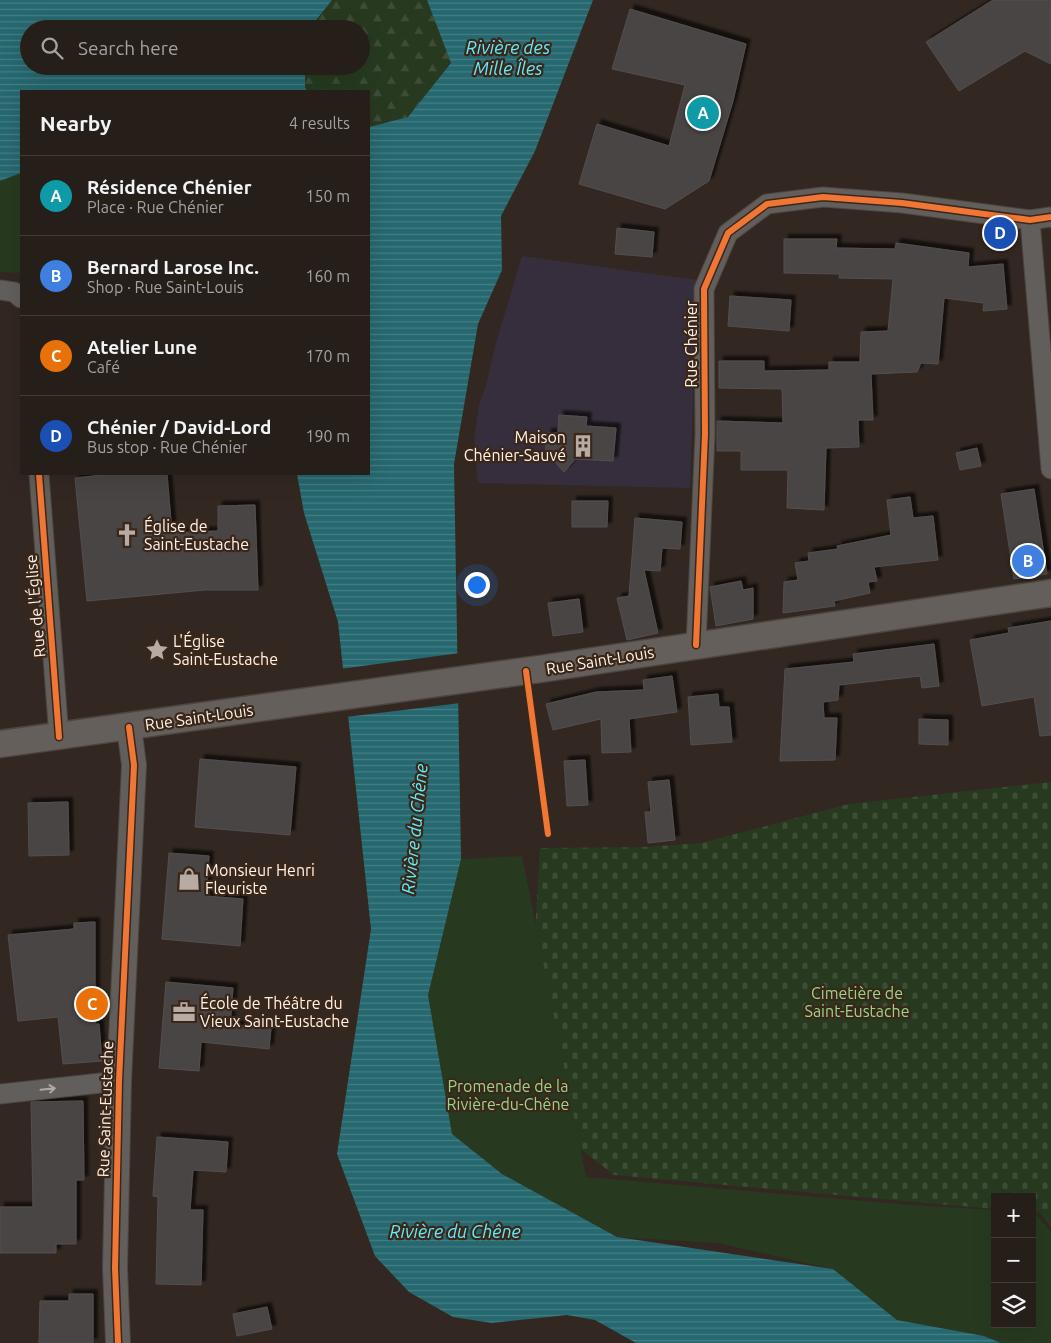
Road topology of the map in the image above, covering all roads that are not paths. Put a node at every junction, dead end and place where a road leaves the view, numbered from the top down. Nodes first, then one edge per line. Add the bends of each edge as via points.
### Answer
1 (1051, 217) edge
2 (1030, 220) junction
3 (1051, 469) edge
4 (39, 475) edge
5 (1051, 593) edge
6 (696, 645) junction
7 (129, 727) junction
8 (59, 737) junction
9 (0, 744) edge
10 (119, 1081) junction
11 (0, 1094) edge
12 (118, 1343) edge

1 - 2 street, Rue Chénier
2 - 3 street
2 - 6 street, Rue Chénier via 902,203 824,197 767,204 728,233 704,289 705,434
4 - 8 street, Rue de l'Église
5 - 6 main road, Rue Saint-Louis
6 - 7 main road, Rue Saint-Louis
7 - 8 main road, Rue Saint-Louis
7 - 10 street, Rue Saint-Eustache via 134,765
8 - 9 main road, Rue Saint-Louis
11 -> 10 street
10 - 12 street, Rue Saint-Eustache via 115,1268

